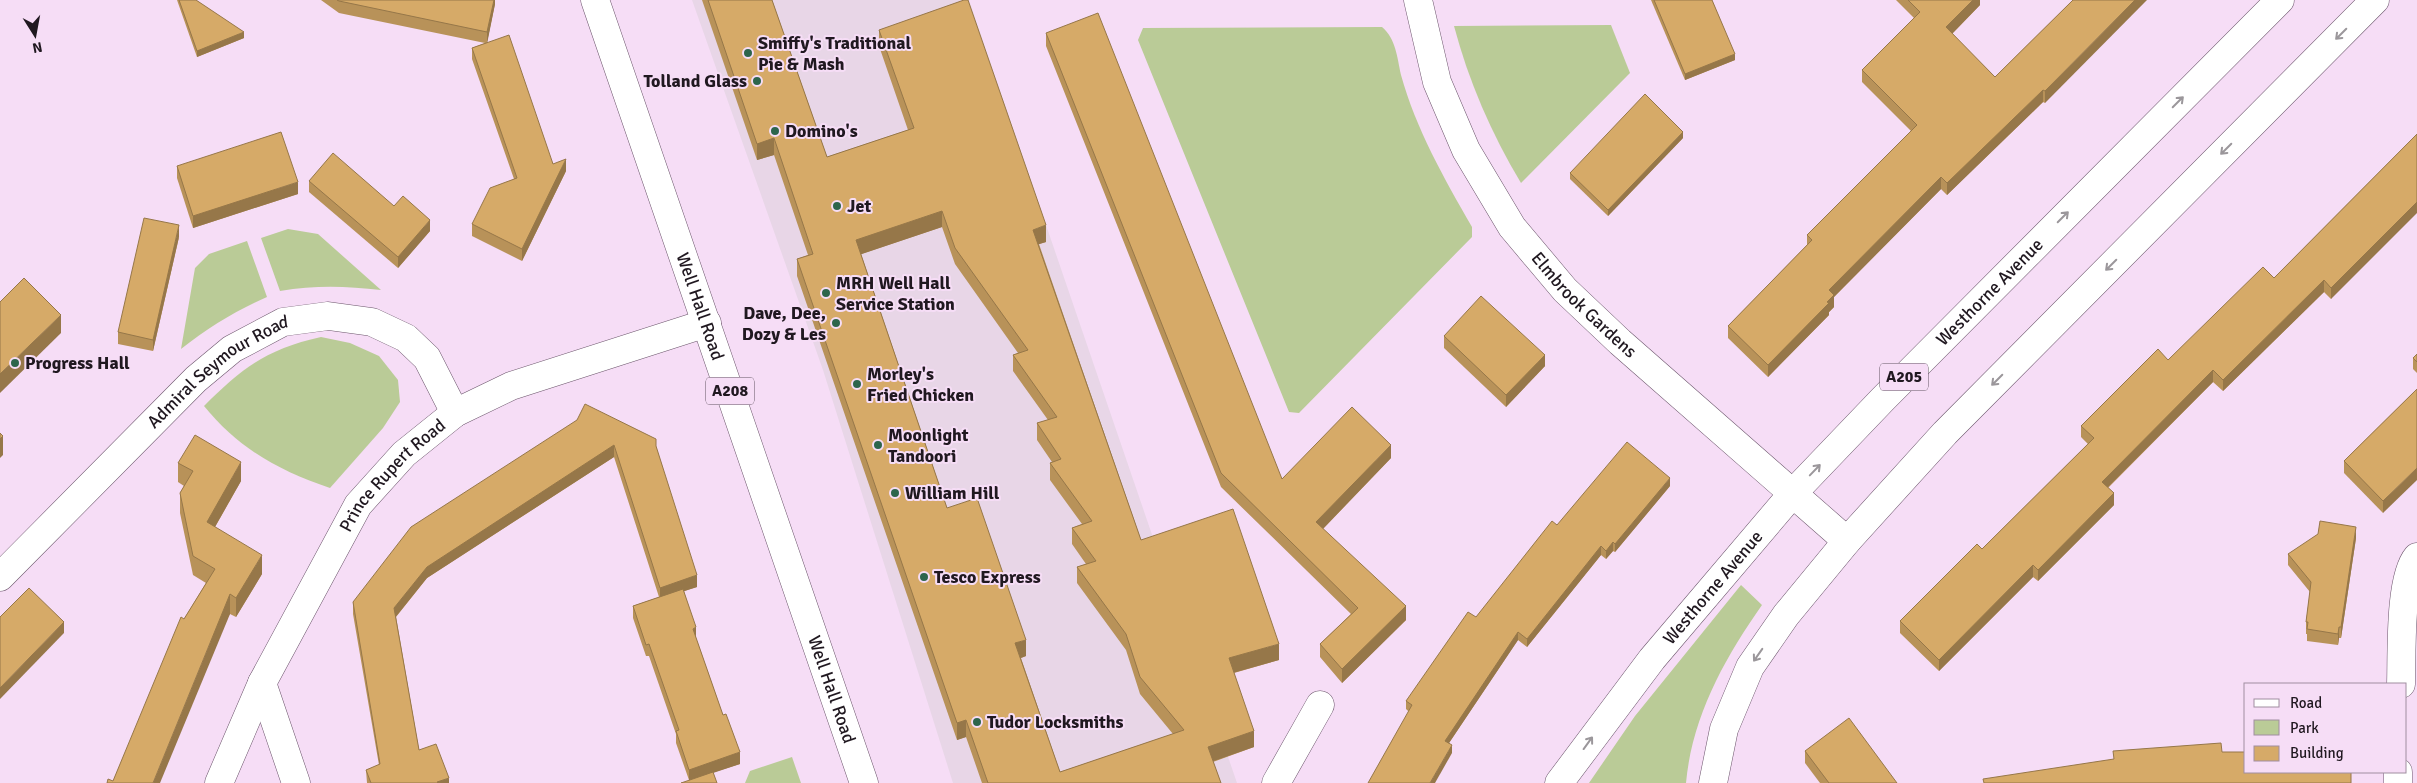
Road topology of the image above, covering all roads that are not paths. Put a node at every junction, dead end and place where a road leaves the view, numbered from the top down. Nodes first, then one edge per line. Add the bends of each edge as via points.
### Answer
1 (595, 0) edge
2 (1418, 0) edge
3 (2280, 0) edge
4 (2375, 0) edge
5 (707, 323) junction
6 (455, 413) junction
7 (1793, 493) junction
8 (1847, 541) junction
9 (2417, 557) edge
10 (0, 577) edge
11 (2409, 652) edge
12 (262, 683) junction
13 (2401, 683) edge
14 (1320, 705) dead end
15 (219, 783) edge
16 (296, 783) edge
17 (864, 783) edge
18 (1276, 783) edge
19 (1560, 783) edge
20 (1713, 783) edge

1 - 5 main road, Well Hall Road / A208
2 - 7 main road, Elmbrook Gardens via 1437,82 1466,150 1512,227 1565,290
7 -> 3 main road, Westhorne Avenue / A205 via 1883,398
4 -> 8 main road via 1945,433
5 - 6 main road, Prince Rupert Road via 511,386
5 - 17 main road, Well Hall Road / A208
6 - 10 main road, Admiral Seymour Road via 427,358 406,338 372,322 328,316 283,322 232,349 196,379
6 - 12 main road, Prince Rupert Road via 404,454 358,505
7 - 8 main road, Elmbrook Gardens
19 -> 7 main road, Westhorne Avenue / A205 via 1652,659
8 -> 20 main road via 1786,615 1750,667 1724,729
9 - 11 main road via 2405,594
11 - 13 main road
12 - 15 main road, Prince Rupert Road
12 - 16 main road
14 - 18 main road

